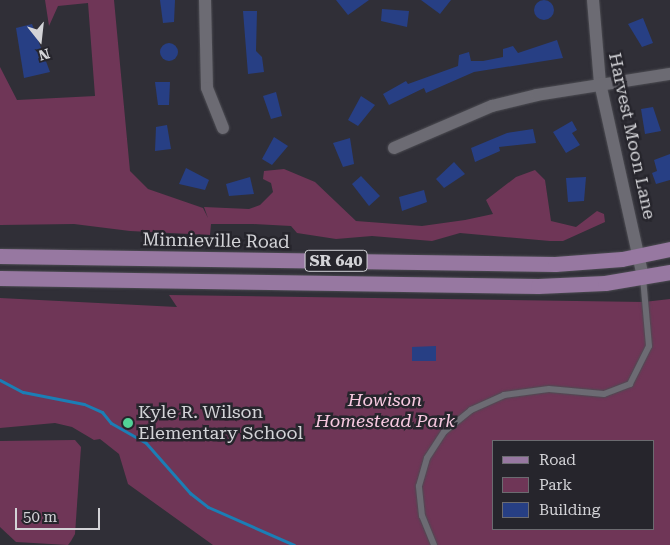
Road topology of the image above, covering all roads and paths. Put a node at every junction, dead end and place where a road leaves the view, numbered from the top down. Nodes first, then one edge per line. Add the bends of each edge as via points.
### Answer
1 (206, 0) edge
2 (593, 0) edge
3 (670, 74) edge
4 (600, 83) junction
5 (223, 128) dead end
6 (394, 148) dead end
7 (670, 249) edge
8 (0, 256) edge
9 (639, 256) junction
10 (670, 272) edge
11 (643, 277) junction
12 (0, 278) edge
13 (434, 545) edge

1 - 5 street via 207,88
2 - 4 street, Harvest Moon Lane
3 - 4 street
4 - 6 street via 492,106
4 - 9 street, Harvest Moon Lane
7 - 9 main road, Minnieville Road / SR 640
8 - 9 main road, Minnieville Road / SR 640 via 555,264
9 - 11 street, Harvest Moon Lane
10 - 11 main road, SR 640
11 - 12 main road, SR 640 via 545,286
11 - 13 lane via 649,346 630,384 604,394 549,390 504,395 471,410 444,432 427,458 419,486 422,516

